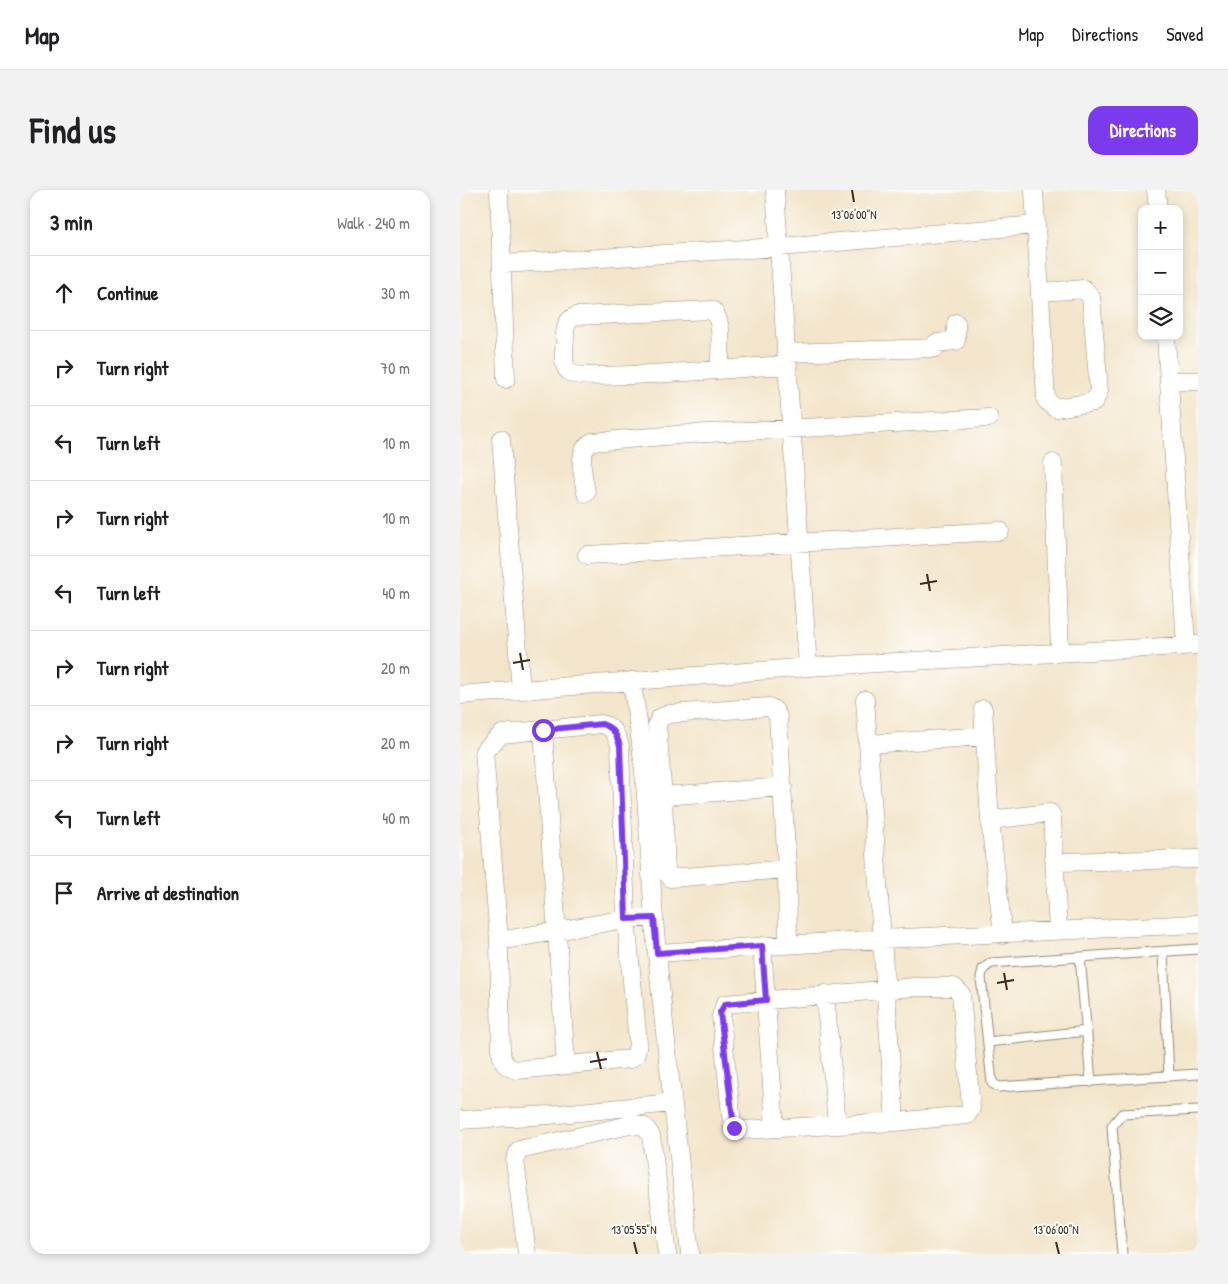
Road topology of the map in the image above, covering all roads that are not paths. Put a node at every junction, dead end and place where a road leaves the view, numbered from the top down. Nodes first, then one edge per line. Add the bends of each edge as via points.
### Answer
1 (499, 190) edge
2 (775, 190) edge
3 (1034, 190) edge
4 (1156, 190) edge
5 (1158, 205) edge
6 (1036, 225) junction
7 (780, 247) junction
8 (502, 264) junction
9 (1040, 292) junction
10 (956, 323) dead end
11 (1166, 340) edge
12 (787, 359) junction
13 (720, 369) junction
14 (506, 379) dead end
15 (1169, 381) junction
16 (1198, 381) edge
17 (989, 418) dead end
18 (791, 428) junction
19 (501, 439) dead end
20 (1053, 463) dead end
21 (586, 493) dead end
22 (1000, 531) dead end
23 (799, 543) junction
24 (588, 555) dead end
25 (1192, 645) edge
26 (1060, 652) junction
27 (808, 667) junction
28 (631, 681) junction
29 (521, 690) junction
30 (460, 695) edge
31 (864, 700) dead end
32 (983, 709) dead end
33 (543, 730) junction
34 (984, 736) junction
35 (869, 744) junction
36 (783, 787) junction
37 (655, 796) junction
38 (990, 820) junction
39 (1198, 859) edge
40 (1055, 862) junction
41 (787, 869) junction
42 (654, 918) junction
43 (626, 919) junction
44 (1198, 924) edge
45 (1058, 931) junction
46 (556, 932) junction
47 (1004, 935) junction
48 (882, 939) junction
49 (499, 941) junction
50 (788, 945) junction
51 (762, 946) junction
52 (1198, 949) edge
53 (1163, 952) junction
54 (657, 953) junction
55 (1080, 957) junction
56 (885, 989) junction
57 (825, 994) junction
58 (766, 1000) junction
59 (1086, 1031) junction
60 (988, 1042) junction
61 (566, 1066) junction
62 (1198, 1074) edge
63 (1169, 1076) junction
64 (1091, 1082) junction
65 (672, 1102) junction
66 (1198, 1110) edge
67 (460, 1120) edge
68 (895, 1122) junction
69 (837, 1125) junction
70 (775, 1128) junction
71 (682, 1175) junction
72 (657, 1179) junction
73 (527, 1254) edge
74 (667, 1254) edge
75 (690, 1254) edge
76 (1122, 1254) edge

1 - 8 street
2 - 7 street
3 - 6 street
4 - 5 street
6 - 7 street
6 - 9 street
7 - 8 street
7 - 12 street
8 - 14 street
9 - 9 street via 1046,400 1055,408 1094,402 1099,391 1091,297 1084,289
10 - 12 street via 956,340 936,343 936,348
11 - 15 street
12 - 13 street
12 - 18 street
13 - 13 street via 577,376 564,366 565,326 576,316 712,310 719,322
15 - 16 street
15 - 25 street
17 - 18 street
18 - 21 street via 592,442 584,450 582,460
18 - 23 street
19 - 29 street
20 - 26 street
22 - 23 street
23 - 24 street
23 - 27 street
25 - 26 street
26 - 27 street
27 - 28 street
28 - 29 street
28 - 37 street
29 - 30 street
31 - 35 street
32 - 34 street
33 - 43 street via 602,724 616,734 620,746
33 - 46 street
33 - 49 street via 502,734 484,751
34 - 35 street
34 - 38 street
35 - 48 street
36 - 37 street
36 - 37 street via 778,717 769,706 669,714 660,718 657,725
36 - 41 street
37 - 41 street via 666,872 671,878
37 - 42 street
38 - 40 street via 1050,813
38 - 47 street
39 - 40 street
40 - 45 street
41 - 50 street
42 - 43 street
42 - 54 street
43 - 46 street
43 - 61 street via 638,1043 636,1054 630,1059
44 - 45 street
45 - 47 street
46 - 49 street
46 - 61 street
47 - 48 street
48 - 50 street
48 - 56 street
49 - 61 street via 503,1062 507,1068 517,1070
50 - 51 street
51 - 54 street
51 - 58 street
52 - 53 lane
53 - 55 lane
53 - 63 lane
54 - 65 street
55 - 59 lane
55 - 60 lane via 991,963 983,969 981,977
56 - 57 street
56 - 68 street
56 - 68 street via 957,988 962,998 971,1108 963,1117
57 - 58 street
57 - 69 street
58 - 70 street
58 - 70 street via 725,1004 721,1016 732,1124 740,1130
59 - 60 lane
59 - 64 lane
60 - 64 lane via 992,1083 999,1087
62 - 63 lane
63 - 64 lane
65 - 67 street via 549,1115
65 - 71 street
66 - 76 lane via 1122,1114 1112,1126
68 - 69 street
69 - 70 street
71 - 72 street
71 - 75 street
72 - 73 street via 651,1136 645,1127 634,1124 519,1150 515,1160
72 - 74 street

